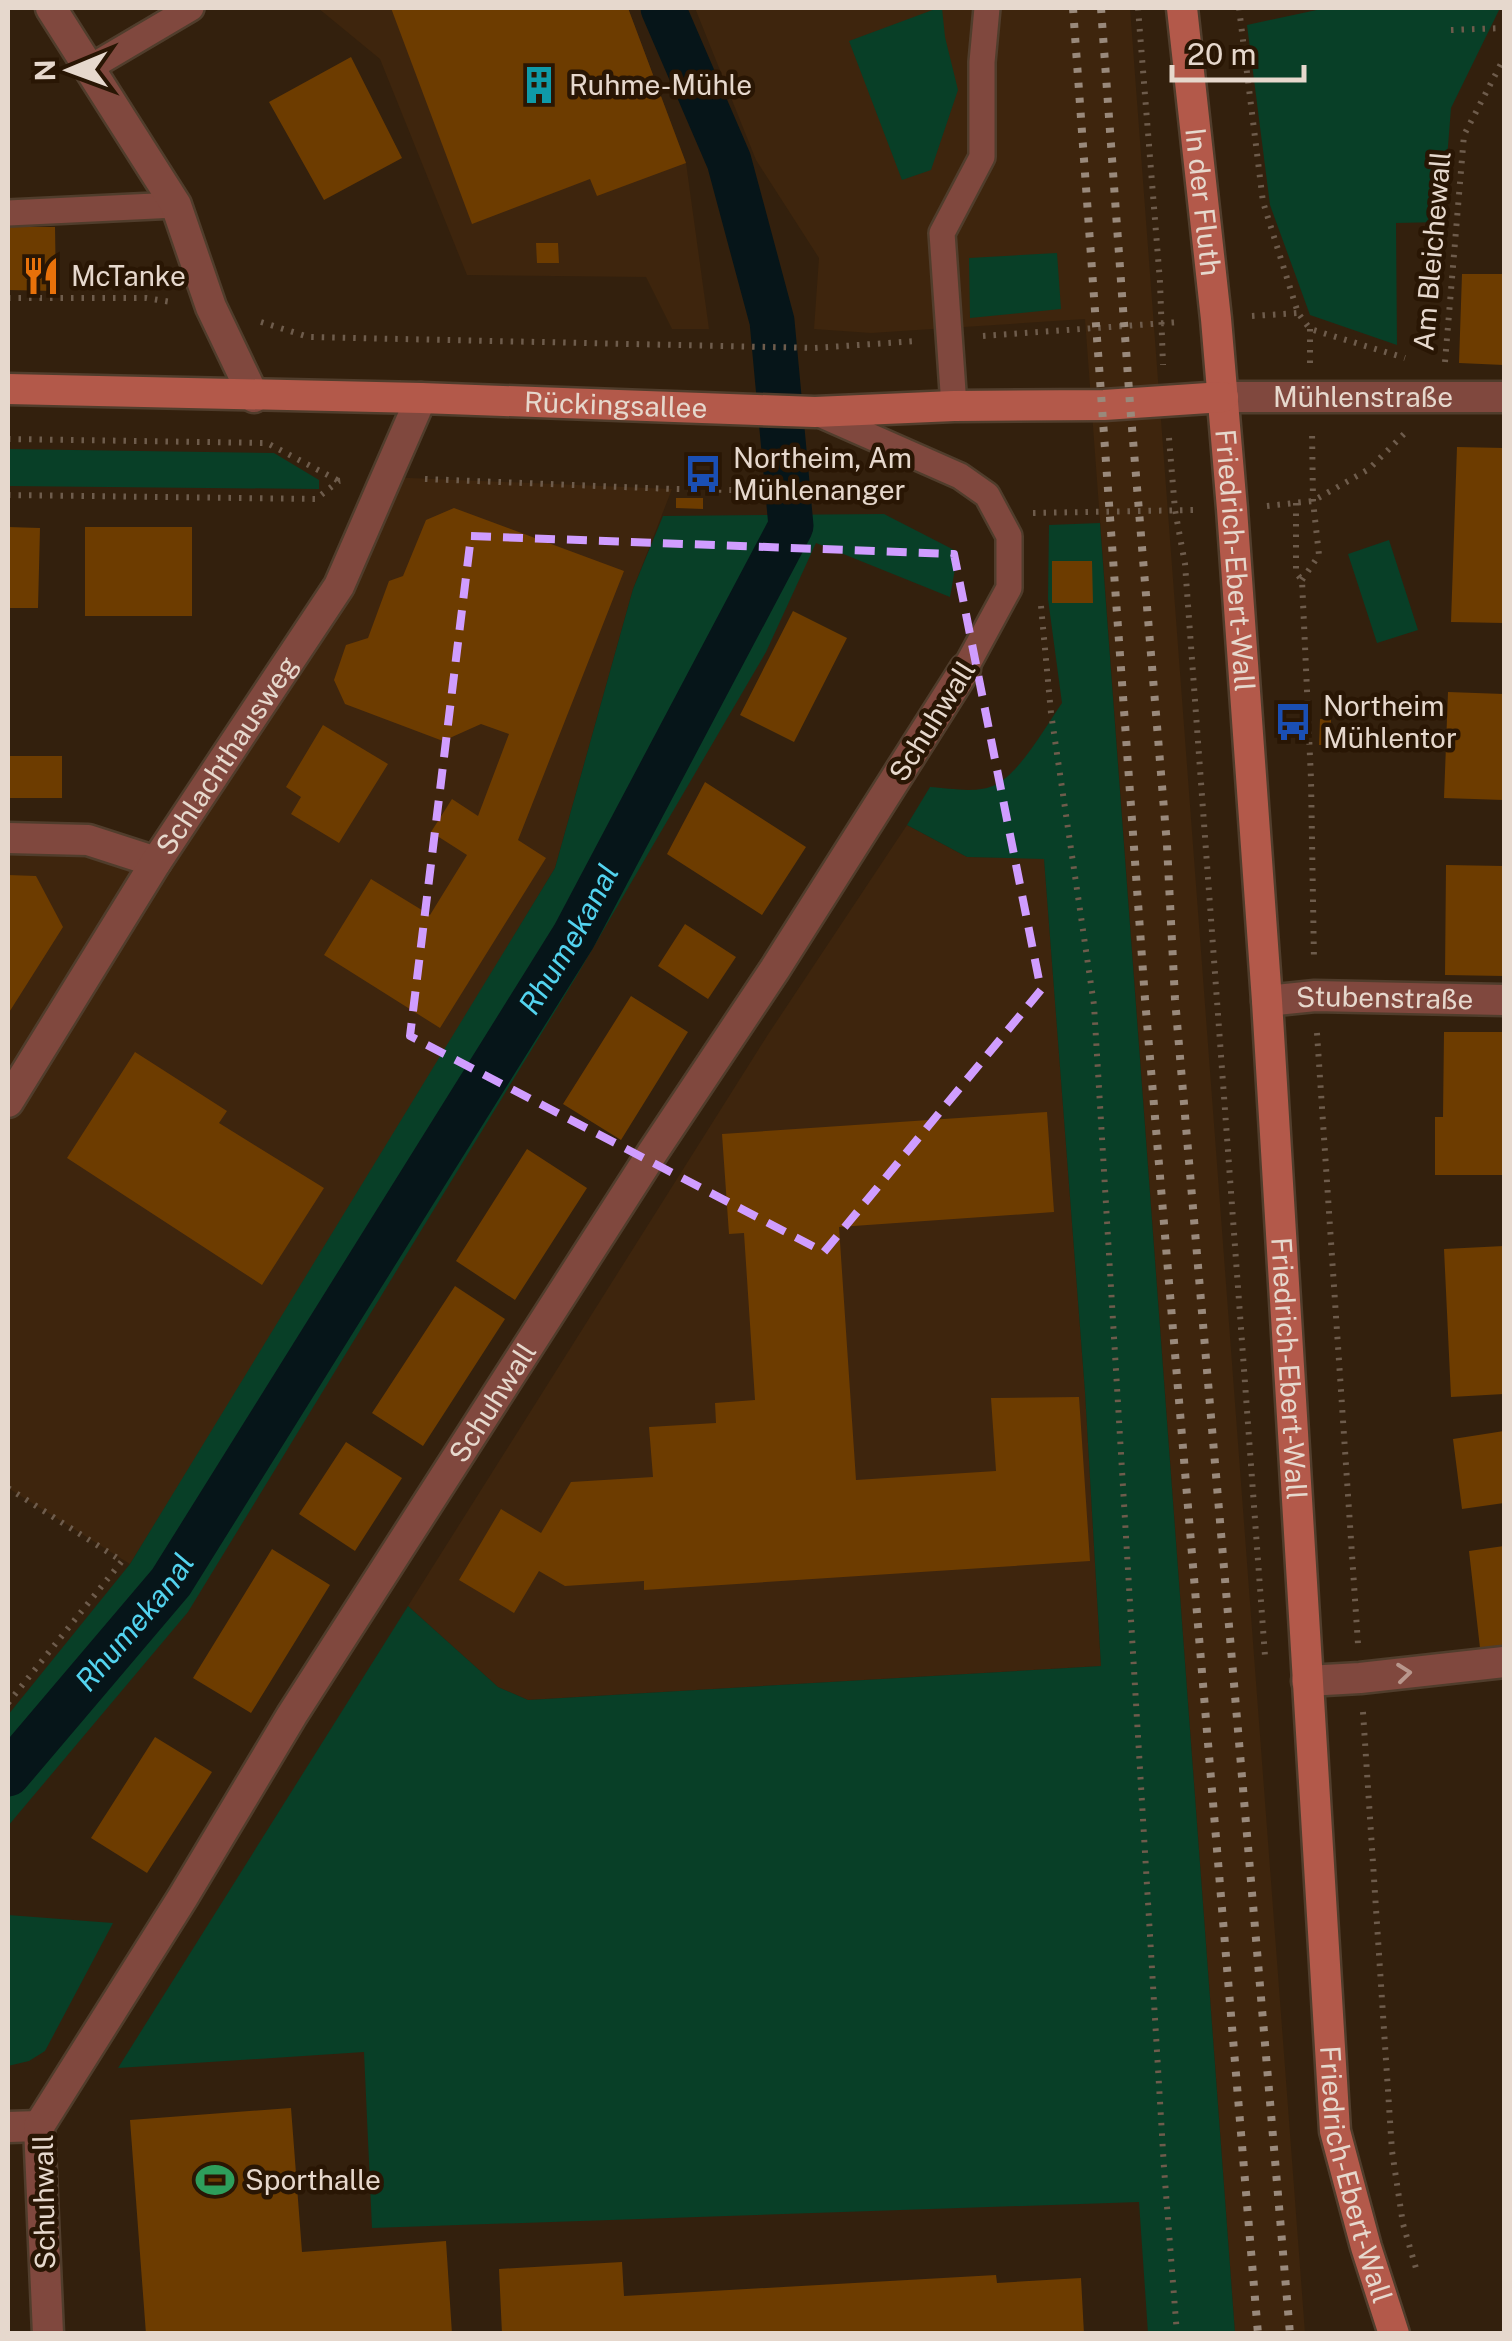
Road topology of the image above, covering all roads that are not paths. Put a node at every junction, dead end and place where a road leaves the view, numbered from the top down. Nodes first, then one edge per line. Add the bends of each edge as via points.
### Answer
1 (51, 8) edge
2 (192, 8) edge
3 (987, 8) edge
4 (1182, 8) edge
5 (91, 67) junction
6 (176, 204) junction
7 (8, 213) edge
8 (8, 389) edge
9 (254, 397) junction
10 (1222, 397) junction
11 (1504, 397) edge
12 (422, 398) junction
13 (954, 406) junction
14 (815, 412) junction
15 (965, 668) joint
16 (8, 838) edge
17 (156, 862) junction
18 (1504, 1000) edge
19 (1267, 1001) junction
20 (8, 1102) edge
21 (1504, 1662) edge
22 (1307, 1680) junction
23 (40, 2126) junction
24 (8, 2127) edge
25 (48, 2334) edge
26 (1394, 2334) edge

1 - 5 street
2 - 5 lane
3 - 13 lane via 982,158 942,232
4 - 10 main road, In der Fluth
5 - 6 street
6 - 7 lane
6 - 9 street via 211,307
8 - 9 main road, Rückingsallee
9 - 12 main road, Rückingsallee
10 - 11 street, Mühlenstraße
10 - 13 main road, Rückingsallee via 1104,406
10 - 19 main road, Friedrich-Ebert-Wall
12 - 14 main road, Rückingsallee
12 - 17 street, Schlachthausweg via 338,586
13 - 14 main road, Rückingsallee
14 - 15 lane, Schuhwall via 960,476 987,495 1009,536 1009,588
15 - 23 street, Schuhwall via 292,1715
16 - 17 street via 88,840
17 - 20 street, Schlachthausweg
18 - 19 street, Stubenstraße
19 - 22 main road, Friedrich-Ebert-Wall
22 -> 21 street
22 - 26 main road, Friedrich-Ebert-Wall via 1336,2132
23 - 24 street
23 - 25 street, Schuhwall

